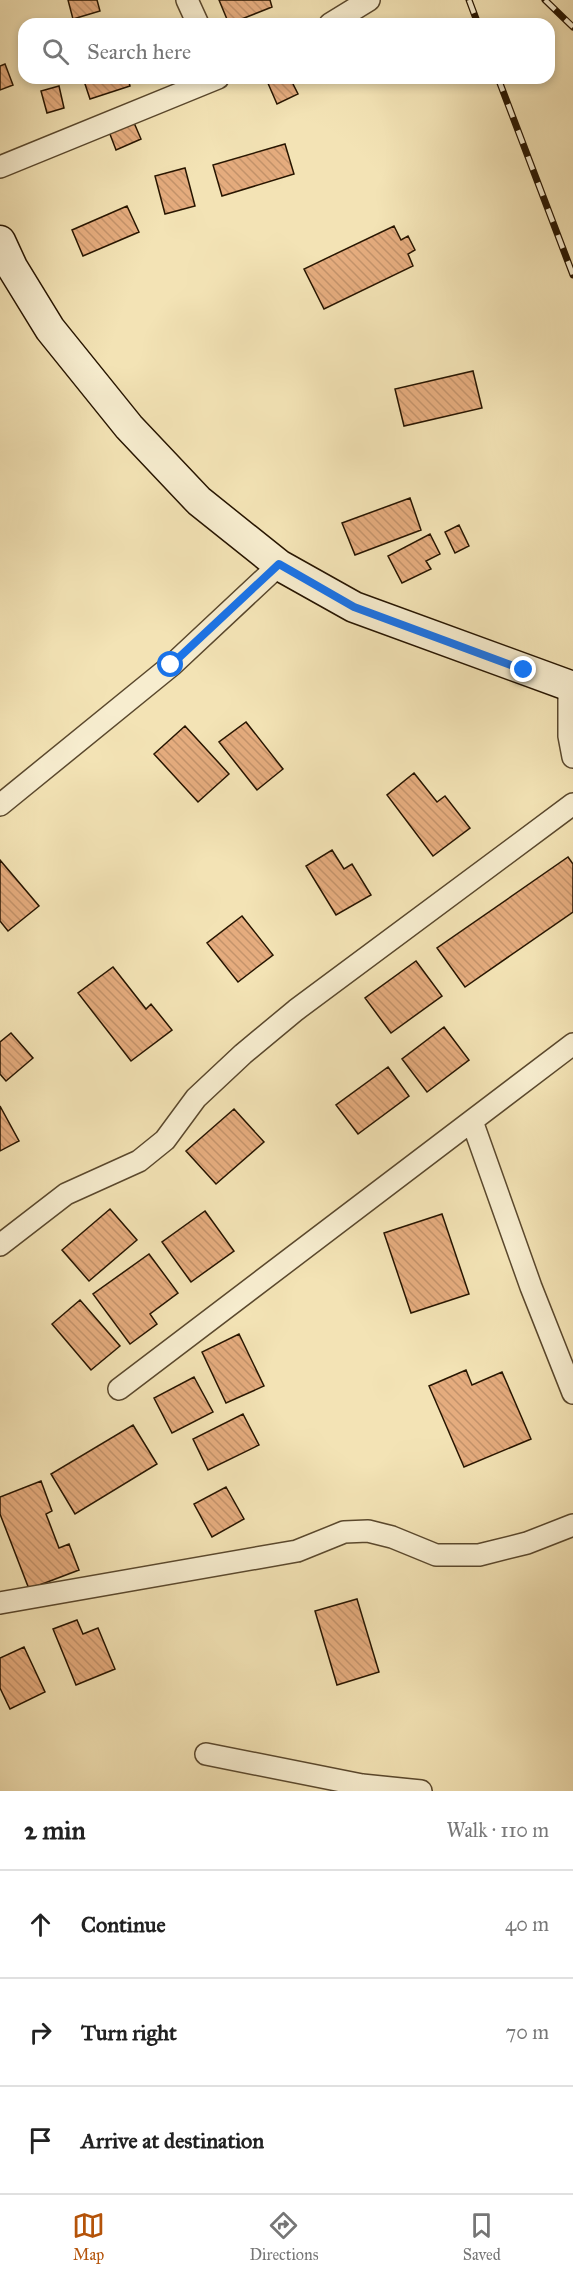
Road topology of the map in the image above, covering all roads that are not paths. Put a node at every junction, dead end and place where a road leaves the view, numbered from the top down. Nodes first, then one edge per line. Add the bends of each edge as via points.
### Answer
1 (187, 0) edge
2 (369, 0) edge
3 (195, 18) edge
4 (340, 18) edge
5 (203, 84) edge
6 (0, 167) edge
7 (0, 242) edge
8 (279, 564) junction
9 (571, 687) edge
10 (573, 757) edge
11 (573, 804) edge
12 (0, 805) edge
13 (573, 1044) edge
14 (472, 1120) junction
15 (0, 1245) edge
16 (119, 1389) dead end
17 (573, 1393) edge
18 (573, 1525) edge
19 (0, 1603) edge
20 (206, 1754) dead end
21 (421, 1791) edge

1 - 3 street
2 - 4 street
5 - 6 street
7 - 8 street via 50,329 129,427 199,501
8 - 9 street via 354,607
8 - 12 street via 171,665
9 - 10 street via 569,736
11 - 15 street via 296,1010 196,1098 165,1140 139,1161 66,1194
13 - 14 street
14 - 16 street
14 - 17 street
18 - 19 street via 527,1543 479,1555 436,1555 368,1531 344,1532 297,1551
20 - 21 street via 362,1785

